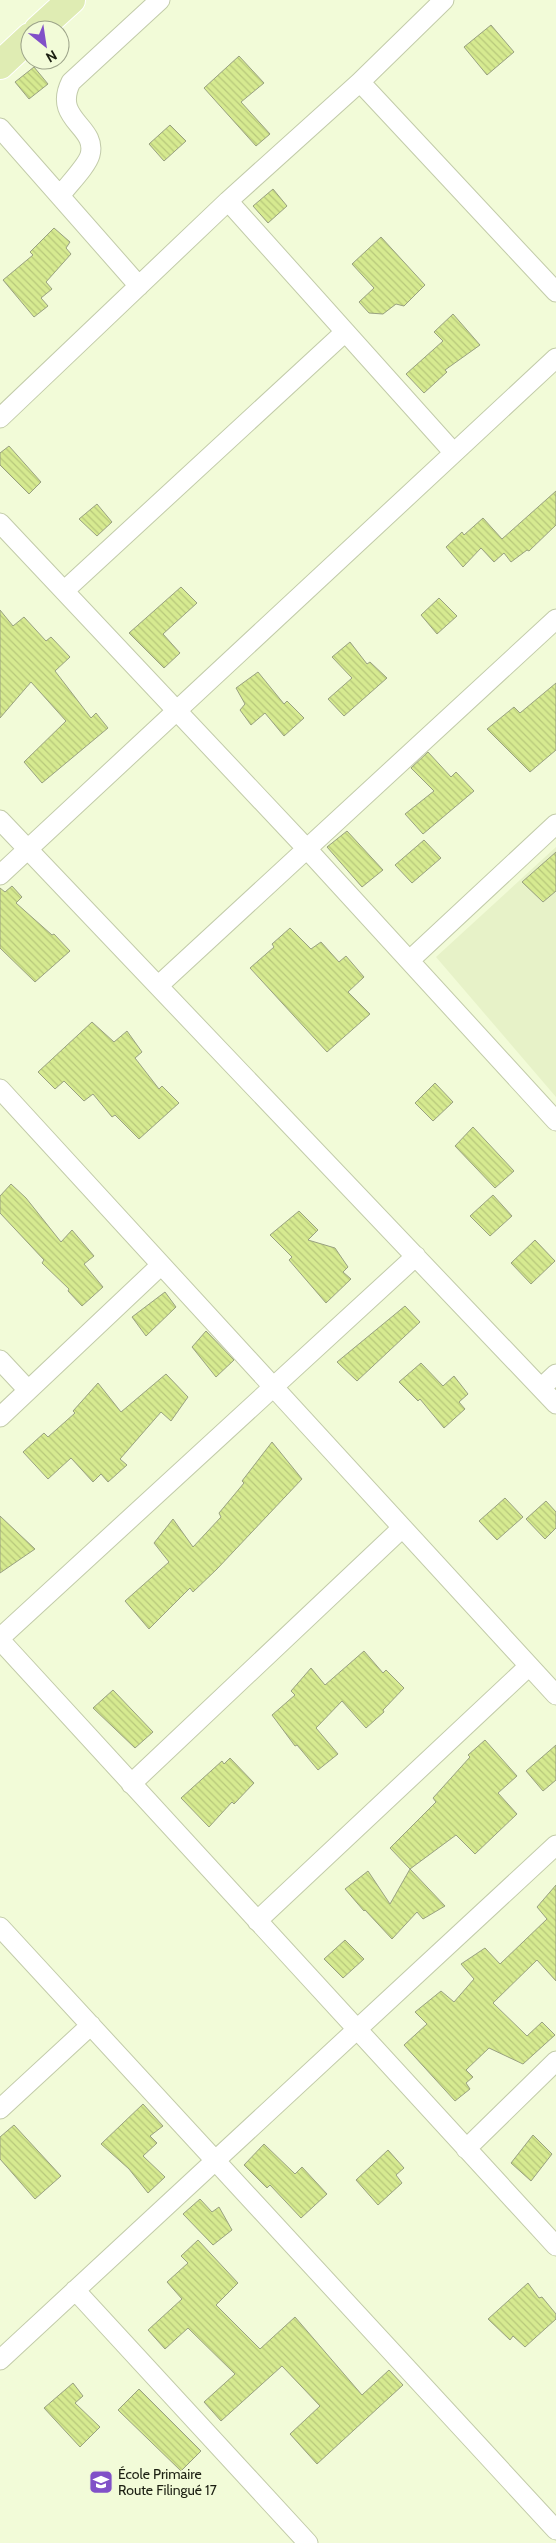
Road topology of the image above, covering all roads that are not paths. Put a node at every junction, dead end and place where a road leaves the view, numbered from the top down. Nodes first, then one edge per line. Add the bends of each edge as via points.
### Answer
1 (71, 0) edge
2 (160, 0) edge
3 (444, 0) edge
4 (49, 20) edge
5 (20, 46) edge
6 (0, 65) edge
7 (360, 82) junction
8 (0, 128) edge
9 (60, 196) junction
10 (228, 201) junction
11 (139, 286) junction
12 (556, 292) edge
13 (345, 332) junction
14 (556, 358) edge
15 (0, 418) edge
16 (454, 453) junction
17 (0, 523) edge
18 (64, 591) junction
19 (556, 619) edge
20 (176, 711) junction
21 (0, 820) edge
22 (556, 824) edge
23 (28, 849) junction
24 (307, 850) junction
25 (0, 875) edge
26 (410, 960) junction
27 (158, 986) junction
28 (0, 1090) edge
29 (556, 1121) edge
30 (416, 1256) junction
31 (161, 1265) junction
32 (0, 1360) edge
33 (556, 1374) edge
34 (273, 1387) junction
35 (541, 1388) junction
36 (28, 1390) junction
37 (556, 1404) edge
38 (0, 1417) edge
39 (402, 1528) junction
40 (0, 1639) edge
41 (529, 1666) junction
42 (556, 1696) edge
43 (131, 1784) junction
44 (556, 1846) edge
45 (257, 1921) junction
46 (0, 1927) edge
47 (91, 2025) junction
48 (357, 2030) junction
49 (556, 2061) edge
50 (0, 2109) edge
51 (466, 2149) junction
52 (216, 2160) junction
53 (556, 2246) edge
54 (75, 2290) junction
55 (0, 2360) edge
56 (556, 2530) edge
57 (308, 2543) edge

1 - 4 main road
2 - 9 street via 71,82 65,95 66,107 86,135 90,147 89,157
3 - 7 street
5 - 6 main road
7 - 10 street
7 - 12 street
8 - 9 street
9 - 11 street
10 - 11 street
10 - 13 street
11 - 15 street
13 - 16 street
13 - 18 street
14 - 16 street
16 - 20 street
17 - 18 street
18 - 20 street
19 - 24 street
20 - 23 street
20 - 24 street
21 - 23 street
22 - 26 street
23 - 25 street
23 - 27 street
24 - 26 street
24 - 27 street
26 - 29 street
27 - 30 street
28 - 31 street
30 - 34 street
30 - 35 street
31 - 34 street
31 - 36 street
32 - 36 street
33 - 35 street
34 - 39 street
34 - 40 street
35 - 37 street
36 - 38 street
39 - 41 street
39 - 43 street
40 - 43 street
41 - 42 street
41 - 45 street
43 - 45 street
44 - 48 street
45 - 48 street
46 - 47 street
47 - 50 street
47 - 52 street
48 - 51 street
48 - 52 street
49 - 51 street
51 - 53 street
52 - 54 street
52 - 56 street
54 - 55 street
54 - 57 street

